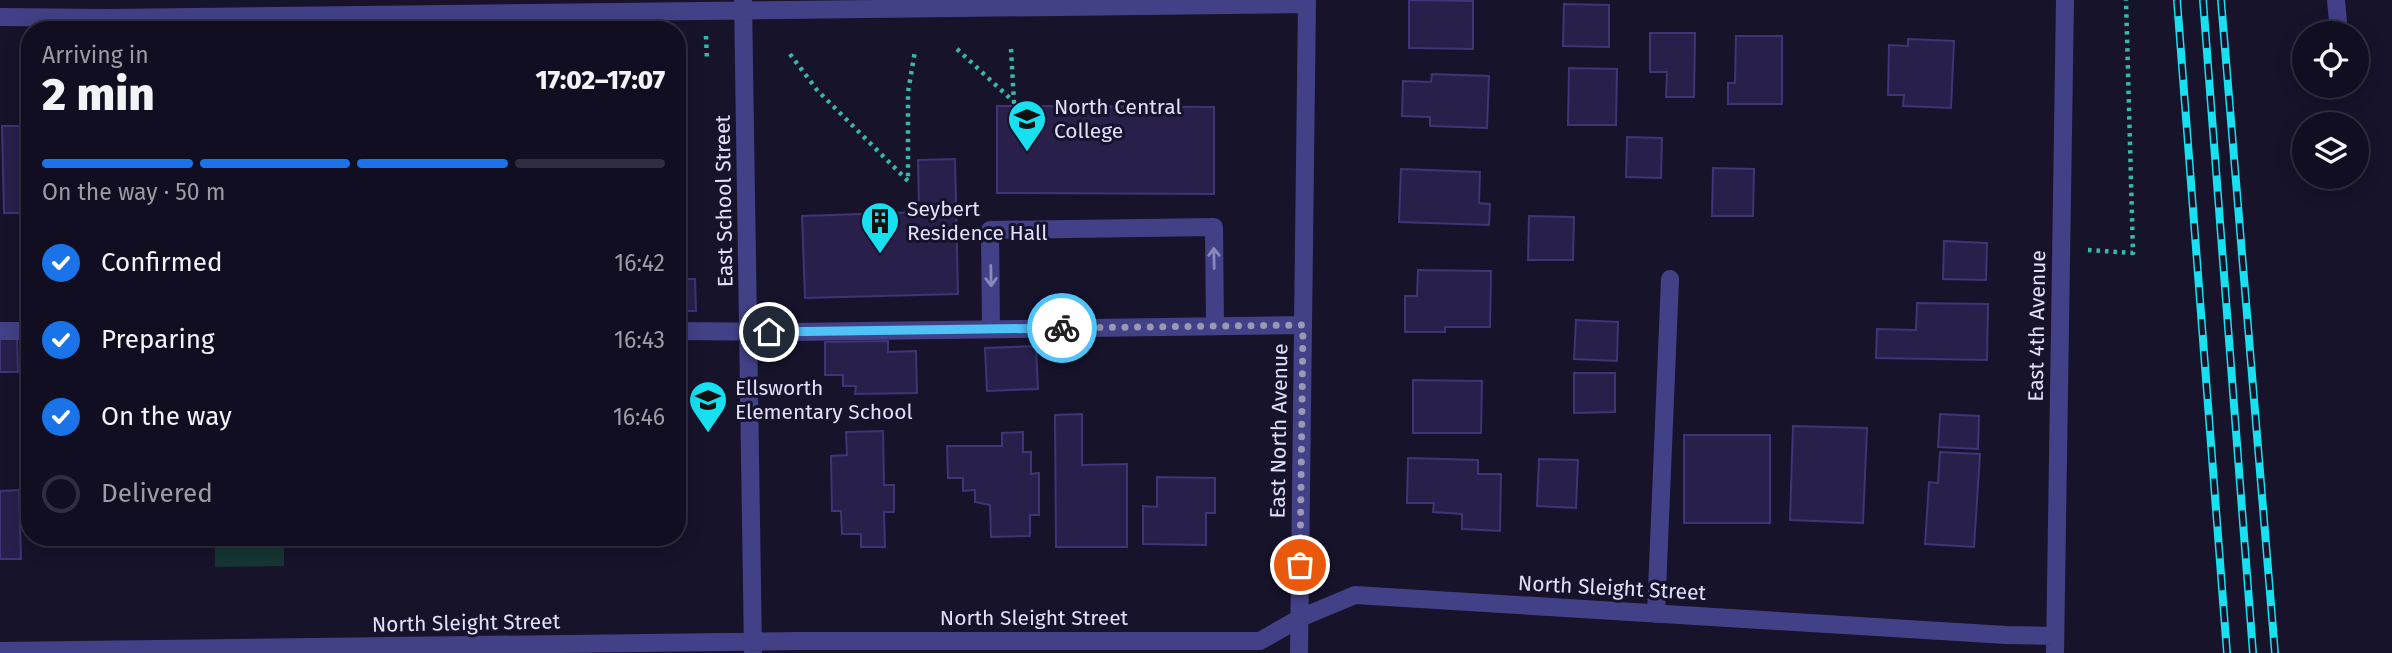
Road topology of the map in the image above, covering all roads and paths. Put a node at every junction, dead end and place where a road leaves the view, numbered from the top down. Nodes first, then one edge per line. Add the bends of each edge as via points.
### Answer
1 (2065, 0) edge
2 (2126, 0) edge
3 (2336, 0) edge
4 (1307, 2) edge
5 (743, 5) edge
6 (0, 17) edge
7 (2338, 21) edge
8 (957, 49) dead end
9 (1012, 49) dead end
10 (915, 51) dead end
11 (790, 54) dead end
12 (2088, 250) dead end
13 (1670, 279) dead end
14 (1303, 325) junction
15 (1215, 326) junction
16 (991, 329) junction
17 (0, 331) edge
18 (21, 331) edge
19 (686, 331) edge
20 (748, 332) junction
21 (1656, 614) junction
22 (1300, 618) junction
23 (2055, 644) edge
24 (753, 647) edge
25 (0, 651) edge
26 (1300, 653) edge

1 - 23 street, East 4th Avenue
2 - 12 path via 2133,253
3 - 7 street
4 - 5 street
4 - 14 street, East North Avenue
5 - 6 street
5 - 20 street, East School Street
8 - 9 path via 1014,102
10 - 11 path via 908,92 908,181 817,90
13 - 21 street
14 - 15 street
14 - 22 street, East North Avenue
15 - 16 street
15 -> 16 street via 1214,227 1200,227 990,230
16 - 20 street
17 - 18 street
19 - 20 street
20 - 24 street, East School Street
21 - 22 street, North Sleight Street via 1355,596
21 - 23 street, North Sleight Street via 2006,635
22 - 24 street, North Sleight Street via 1260,641
22 - 26 street, East North Avenue
24 - 25 street, North Sleight Street

